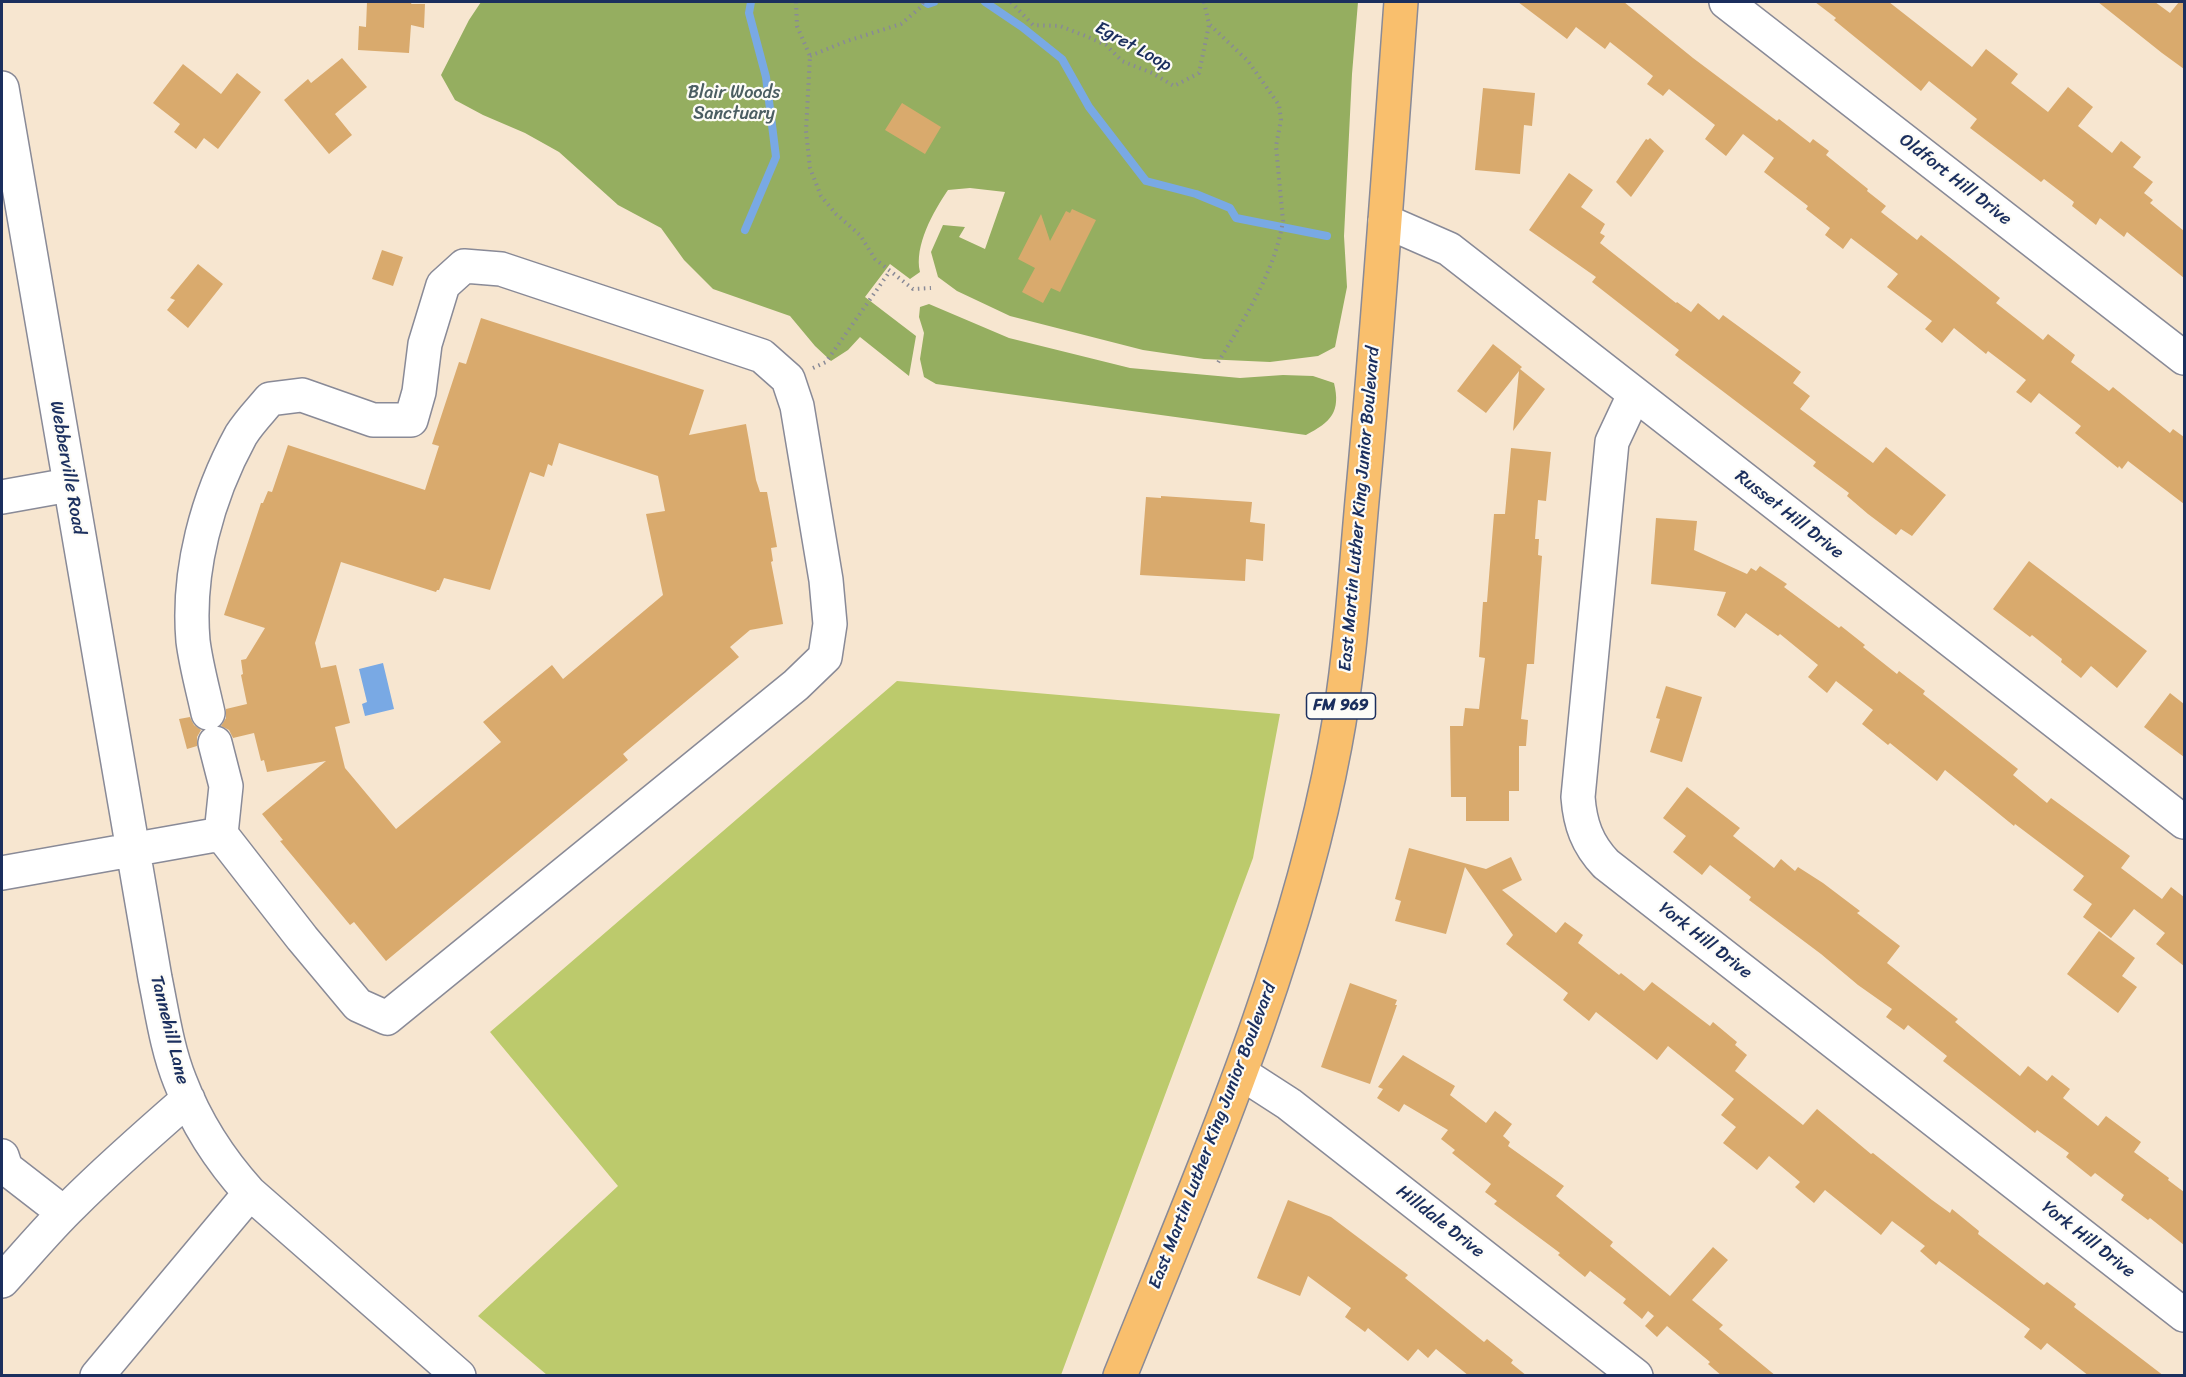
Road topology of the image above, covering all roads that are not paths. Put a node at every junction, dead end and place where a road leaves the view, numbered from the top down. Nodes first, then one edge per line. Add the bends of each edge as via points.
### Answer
1 (1401, 2) edge
2 (1726, 2) edge
3 (2, 88) edge
4 (1385, 221) junction
5 (2184, 358) edge
6 (1634, 395) junction
7 (69, 485) junction
8 (2, 497) edge
9 (2184, 822) edge
10 (221, 834) junction
11 (133, 849) junction
12 (2, 873) edge
13 (1241, 1073) junction
14 (188, 1099) junction
15 (2, 1156) edge
16 (250, 1193) junction
17 (64, 1213) junction
18 (2, 1281) edge
19 (2184, 1315) edge
20 (98, 1376) edge
21 (459, 1376) edge
22 (1119, 1376) edge
23 (1636, 1376) edge

1 - 4 main road, East Martin Luther King Junior Boulevard / FM 969
2 - 5 street, Oldfort Hill Drive
3 - 7 street, Webberville Road
4 - 6 street, Russet Hill Drive via 1449,249
4 - 13 main road, East Martin Luther King Junior Boulevard / FM 969 via 1350,639 1336,743 1310,857 1278,968
6 - 9 street, Russet Hill Drive
6 - 19 street, York Hill Drive via 1612,442 1578,797 1587,838 1606,864
7 - 8 street
7 - 11 street, Webberville Road
10 - 10 street via 358,1005 387,1018 796,685 825,657 830,624 826,580 797,406 788,380 762,356 706,336 501,269 464,266 442,285 425,344 411,420 373,420 302,395 270,399 242,434 220,483 200,540 193,591 194,642 226,786
10 - 11 street
11 - 12 street
11 - 14 street, Tannehill Lane via 167,1033
13 - 22 main road, East Martin Luther King Junior Boulevard / FM 969
13 - 23 street, Hilldale Drive via 1289,1104
14 - 16 street, Tannehill Lane via 228,1168
14 - 17 street
15 - 17 street via 6,1168
16 - 20 street
16 - 21 street, Tannehill Lane
17 - 18 street

